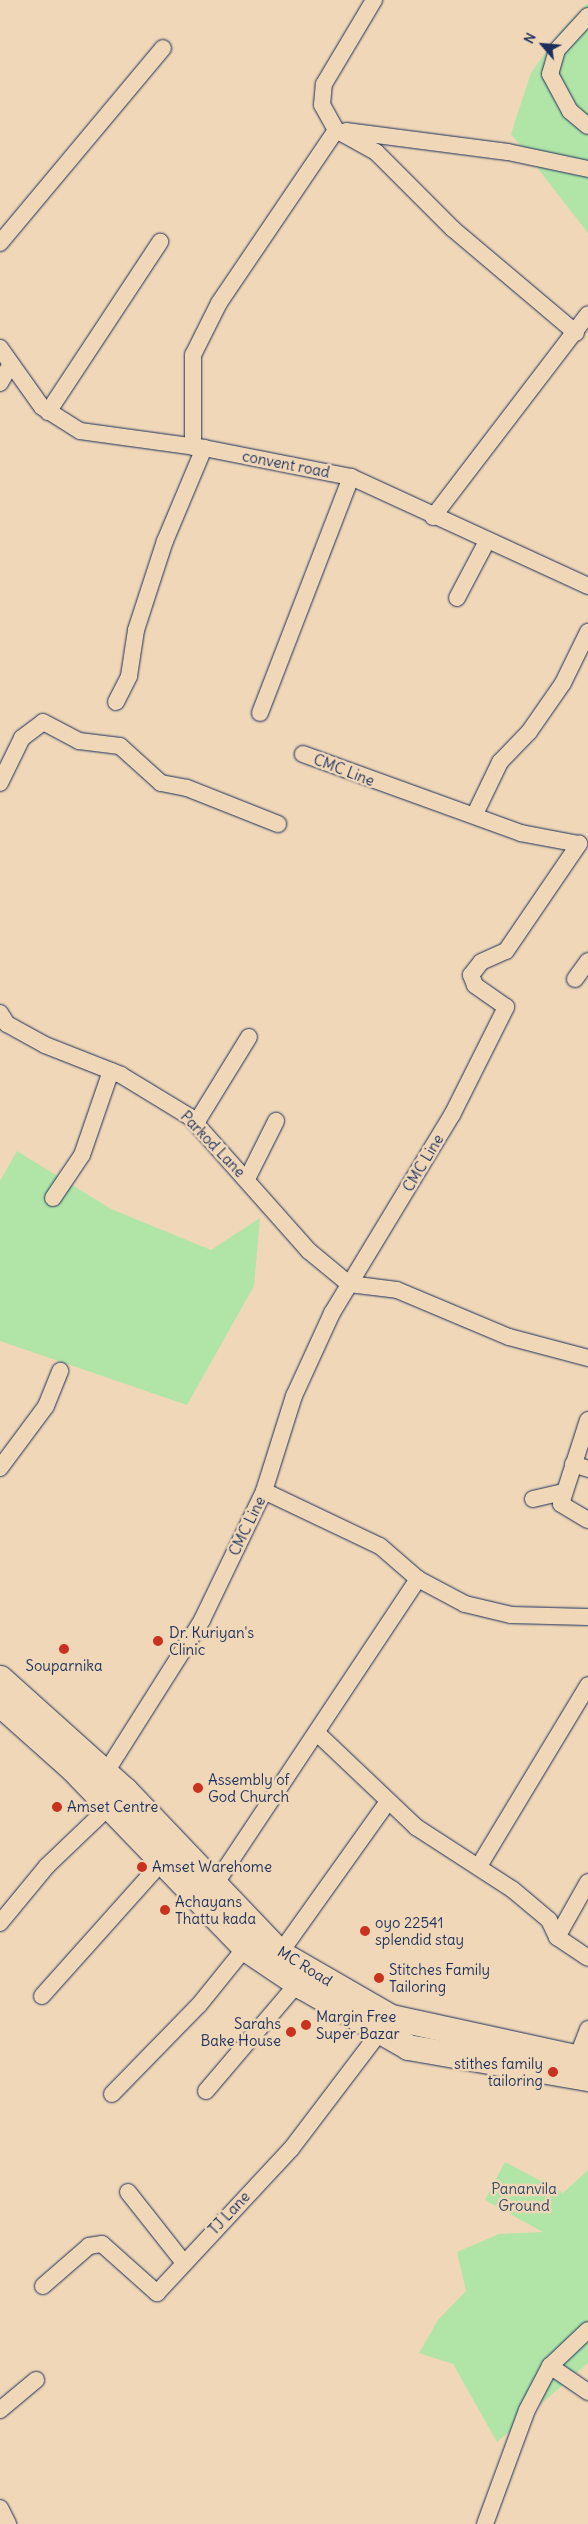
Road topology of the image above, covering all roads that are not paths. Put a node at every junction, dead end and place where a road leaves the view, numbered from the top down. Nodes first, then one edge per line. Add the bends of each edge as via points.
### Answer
1 (374, 0) edge
2 (588, 16) edge
3 (163, 48) dead end
4 (588, 126) edge
5 (336, 130) junction
6 (588, 169) edge
7 (160, 242) dead end
8 (0, 243) edge
9 (588, 314) edge
10 (576, 333) junction
11 (0, 348) edge
12 (10, 366) junction
13 (0, 383) edge
14 (48, 412) junction
15 (198, 447) junction
16 (351, 477) junction
17 (433, 517) junction
18 (487, 541) junction
19 (588, 586) edge
20 (457, 598) dead end
21 (588, 632) edge
22 (116, 702) dead end
23 (260, 713) dead end
24 (303, 754) dead end
25 (0, 783) edge
26 (475, 814) junction
27 (278, 824) dead end
28 (588, 961) edge
29 (575, 978) dead end
30 (2, 1023) edge
31 (249, 1037) dead end
32 (111, 1071) junction
33 (276, 1121) dead end
34 (196, 1123) junction
35 (247, 1179) junction
36 (53, 1198) dead end
37 (349, 1284) junction
38 (588, 1358) edge
39 (60, 1371) dead end
40 (588, 1420) edge
41 (581, 1466) edge
42 (0, 1468) edge
43 (264, 1491) junction
44 (564, 1492) junction
45 (532, 1499) dead end
46 (588, 1520) edge
47 (418, 1579) junction
48 (588, 1617) edge
49 (0, 1678) edge
50 (588, 1686) edge
51 (0, 1704) edge
52 (582, 1707) edge
53 (317, 1733) junction
54 (102, 1790) junction
55 (388, 1803) junction
56 (162, 1862) junction
57 (479, 1866) junction
58 (588, 1882) edge
59 (214, 1886) junction
60 (0, 1923) edge
61 (557, 1937) junction
62 (245, 1948) junction
63 (280, 1952) junction
64 (588, 1958) edge
65 (298, 1984) junction
66 (42, 1996) dead end
67 (384, 2025) junction
68 (588, 2029) edge
69 (584, 2065) edge
70 (206, 2091) dead end
71 (112, 2094) dead end
72 (128, 2192) dead end
73 (184, 2262) junction
74 (43, 2286) dead end
75 (588, 2330) edge
76 (550, 2366) junction
77 (36, 2380) dead end
78 (588, 2392) edge
79 (0, 2410) edge
80 (0, 2508) edge
81 (8, 2524) edge
82 (485, 2524) edge

1 - 5 street via 324,84 322,104
2 - 4 street via 557,50 550,74 570,111
3 - 8 street
5 - 6 street via 508,152
5 - 10 street via 376,152 453,229
5 - 15 street via 205,326 193,355
7 - 14 street
9 - 10 street
10 - 17 street
11 - 12 street, convent road
12 - 13 street
12 - 14 street, convent road
14 - 15 street, convent road via 80,431
15 - 16 street, convent road
15 - 22 street via 136,630 129,676
16 - 17 street, convent road
16 - 23 street
17 - 18 street, convent road
18 - 19 street, convent road
18 - 20 street
21 - 26 street via 563,683 530,732 500,762
24 - 26 street, CMC Line
25 - 27 street via 22,738 43,722 79,741 120,746 161,783 187,788
26 - 37 street, CMC Line via 521,833 579,844 506,951 481,962 471,976 475,985 506,1007 452,1115
28 - 29 street
30 - 32 street, Parkod Lane via 45,1045
31 - 34 street
32 - 34 street, Parkod Lane via 166,1099
32 - 36 street via 82,1155
33 - 35 street
34 - 35 street, Parkod Lane
35 - 37 street, Parkod Lane via 310,1251
37 - 38 street via 397,1290 508,1337
37 - 43 street, CMC Line via 294,1396
39 - 42 street via 46,1406
40 - 41 street
41 - 44 street
43 - 47 street via 380,1546
43 - 54 street, CMC Line via 202,1620
44 - 45 street
44 - 46 street via 561,1504
47 - 48 street via 465,1604 511,1615
47 - 53 street
49 - 54 main road, MC Road
50 - 52 street
51 - 54 main road, MC Road
52 - 57 street
53 - 55 street
53 - 59 street
54 - 56 main road, MC Road
54 - 59 main road, MC Road via 125,1790
54 - 60 street, CMC Line via 47,1866
55 - 57 street via 416,1827
55 - 63 street
56 - 62 main road, MC Road
56 - 66 street
57 - 61 street via 549,1920
58 - 61 street
59 - 63 main road, MC Road
61 - 64 street
62 - 65 main road, MC Road
62 - 71 street via 192,2012
63 - 67 main road, MC Road
65 - 67 main road, MC Road
65 - 70 street
67 - 69 main road, MC Road
67 - 73 street, TJ Lane via 292,2149
68 - 69 street
72 - 73 street
73 - 74 street, TJ Lane via 157,2293 106,2246 93,2244
75 - 76 street
76 - 78 street
76 - 82 street via 527,2410
77 - 79 street
80 - 81 street

